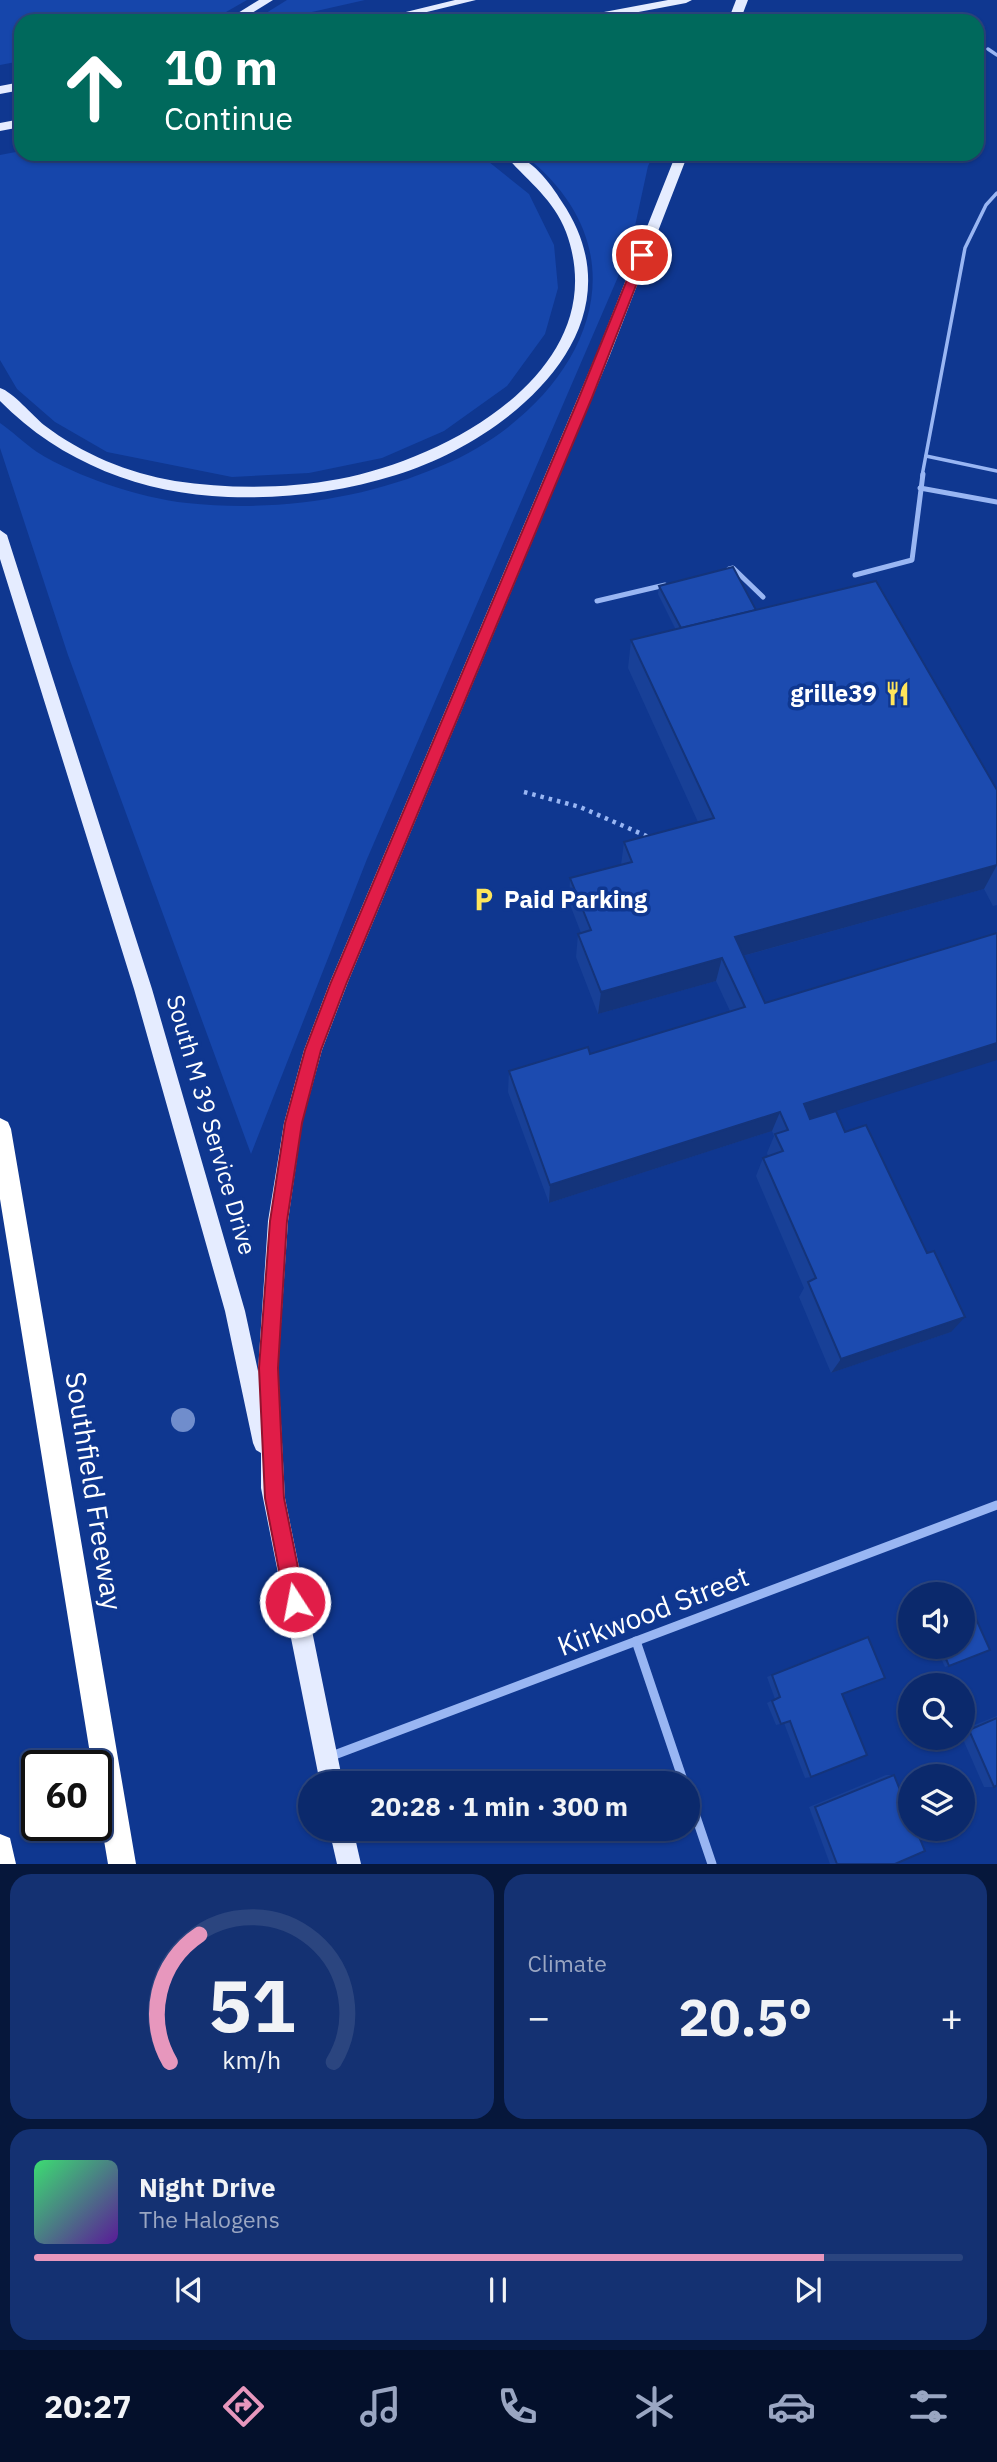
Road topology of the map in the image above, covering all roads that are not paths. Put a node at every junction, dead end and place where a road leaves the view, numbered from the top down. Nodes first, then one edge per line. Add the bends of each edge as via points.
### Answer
1 (267, 0) edge
2 (470, 0) edge
3 (686, 0) edge
4 (243, 14) edge
5 (407, 14) edge
6 (610, 14) edge
7 (988, 49) dead end
8 (997, 55) edge
9 (518, 161) edge
10 (679, 161) edge
11 (997, 193) edge
12 (0, 394) edge
13 (926, 456) junction
14 (997, 471) edge
15 (920, 488) junction
16 (997, 502) edge
17 (0, 535) edge
18 (720, 571) edge
19 (855, 575) dead end
20 (671, 583) edge
21 (763, 597) dead end
22 (597, 601) dead end
23 (0, 1129) edge
24 (274, 1498) junction
25 (997, 1505) edge
26 (636, 1641) junction
27 (325, 1759) junction
28 (328, 1771) edge
29 (680, 1771) edge
30 (700, 1828) edge
31 (344, 1841) edge
32 (0, 1848) edge
33 (2, 1864) edge
34 (121, 1864) edge
35 (349, 1864) edge
36 (712, 1864) edge

1 - 4 main road
2 - 5 main road
3 - 6 main road
7 - 8 lane
9 - 12 main road via 541,181 568,220 581,257 576,317 554,363 521,400 477,433 435,455 331,486 253,492 175,486 78,455
10 - 24 main road via 598,368 313,1050 293,1123 278,1221 268,1368
11 - 13 lane via 985,205 965,248
13 - 14 lane
13 - 15 lane
15 - 16 lane
15 - 19 lane via 912,560
17 - 24 main road, South M 39 Service Drive via 143,989 224,1271
18 - 21 lane via 733,568
20 - 22 lane
23 - 34 highway, Southfield Freeway
24 - 27 main road, South M 39 Service Drive
25 - 26 street, Kirkwood Street
26 - 27 street, Kirkwood Street
26 - 29 street
27 - 28 main road, South M 39 Service Drive
30 - 36 street
31 - 35 main road
32 - 33 highway

